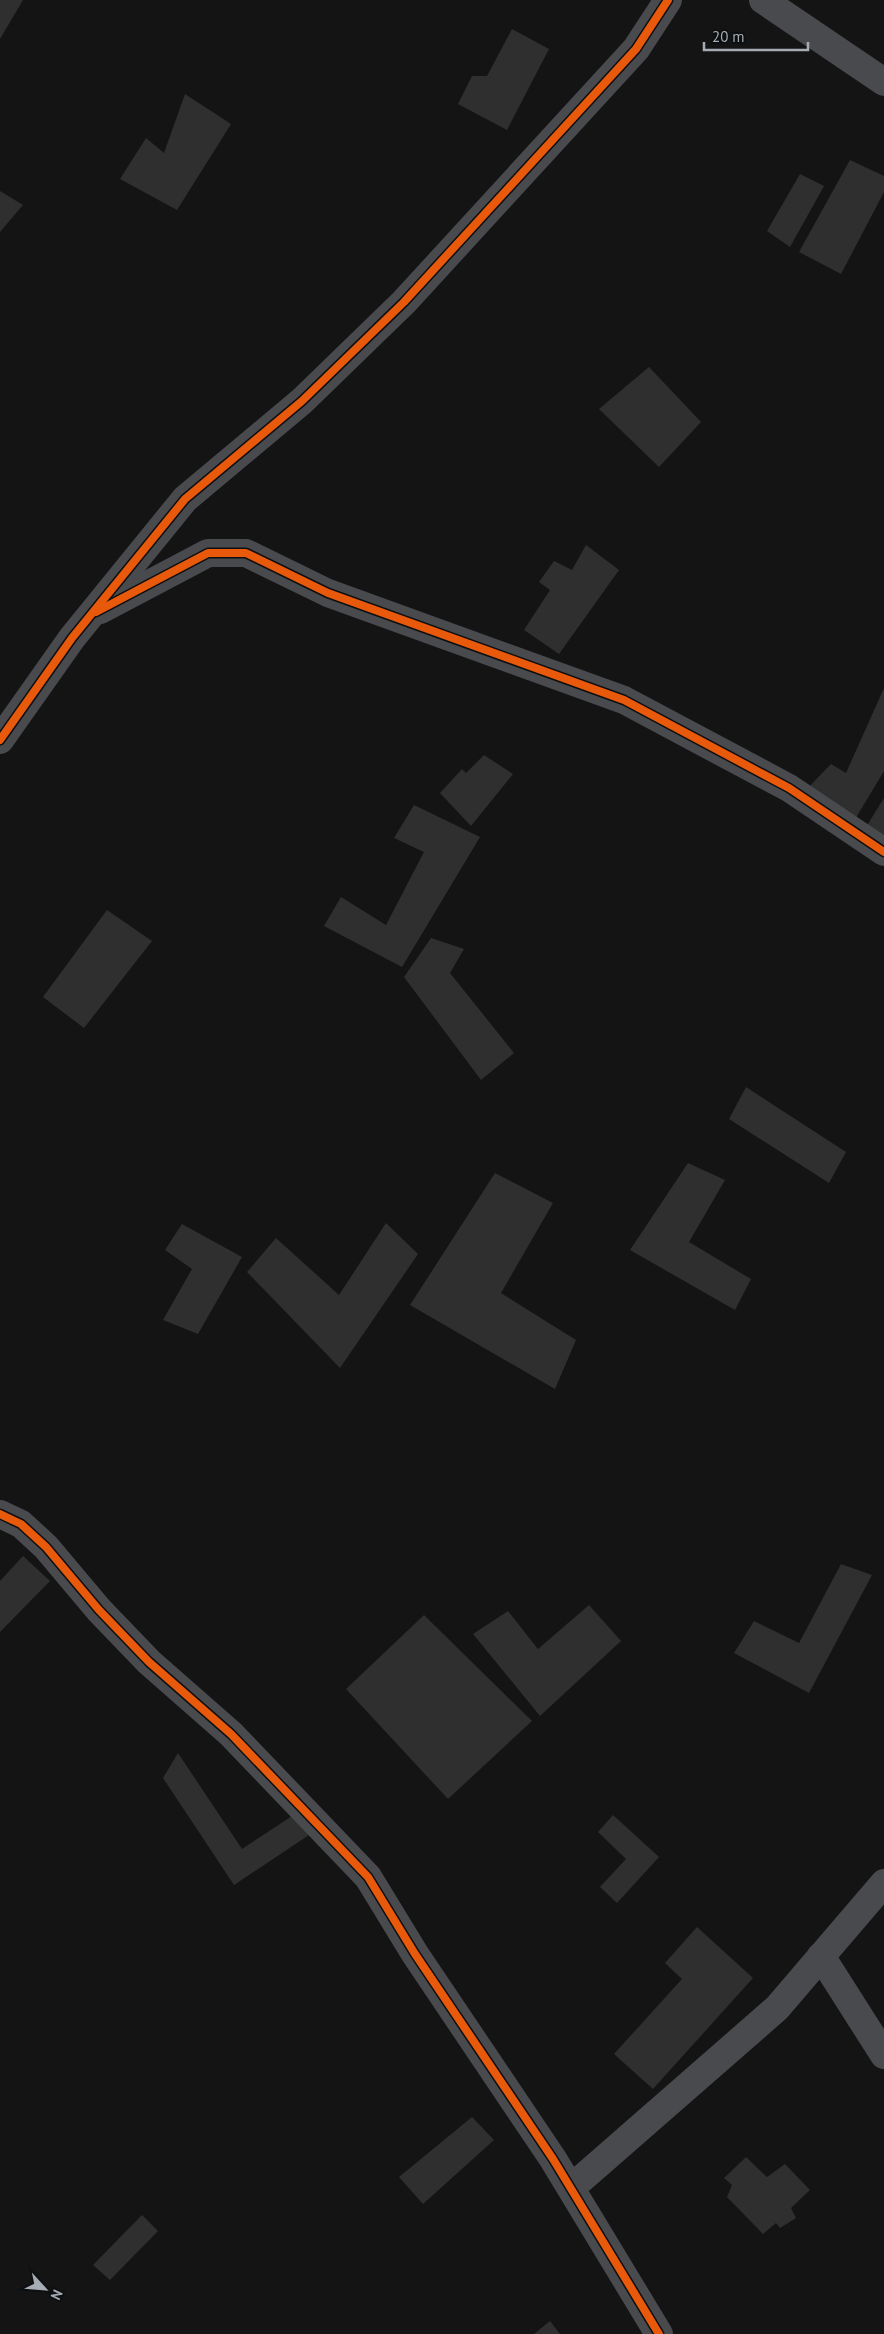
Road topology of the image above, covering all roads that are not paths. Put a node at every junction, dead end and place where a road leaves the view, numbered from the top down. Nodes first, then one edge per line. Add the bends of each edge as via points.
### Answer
1 (668, 0) edge
2 (763, 0) edge
3 (884, 82) edge
4 (90, 615) junction
5 (0, 740) edge
6 (884, 852) edge
7 (0, 1514) edge
8 (884, 1883) edge
9 (821, 1956) junction
10 (884, 2055) edge
11 (571, 2188) junction
12 (659, 2334) edge

1 - 4 street via 636,49 404,302 302,401 185,499
2 - 3 street
4 - 5 street
4 - 6 street via 208,553 246,553 328,593 624,700 789,788
7 - 11 street via 21,1524 46,1547 149,1662 231,1734 368,1877 415,1954
8 - 9 street
9 - 10 street
9 - 11 street via 777,2008
11 - 12 street

